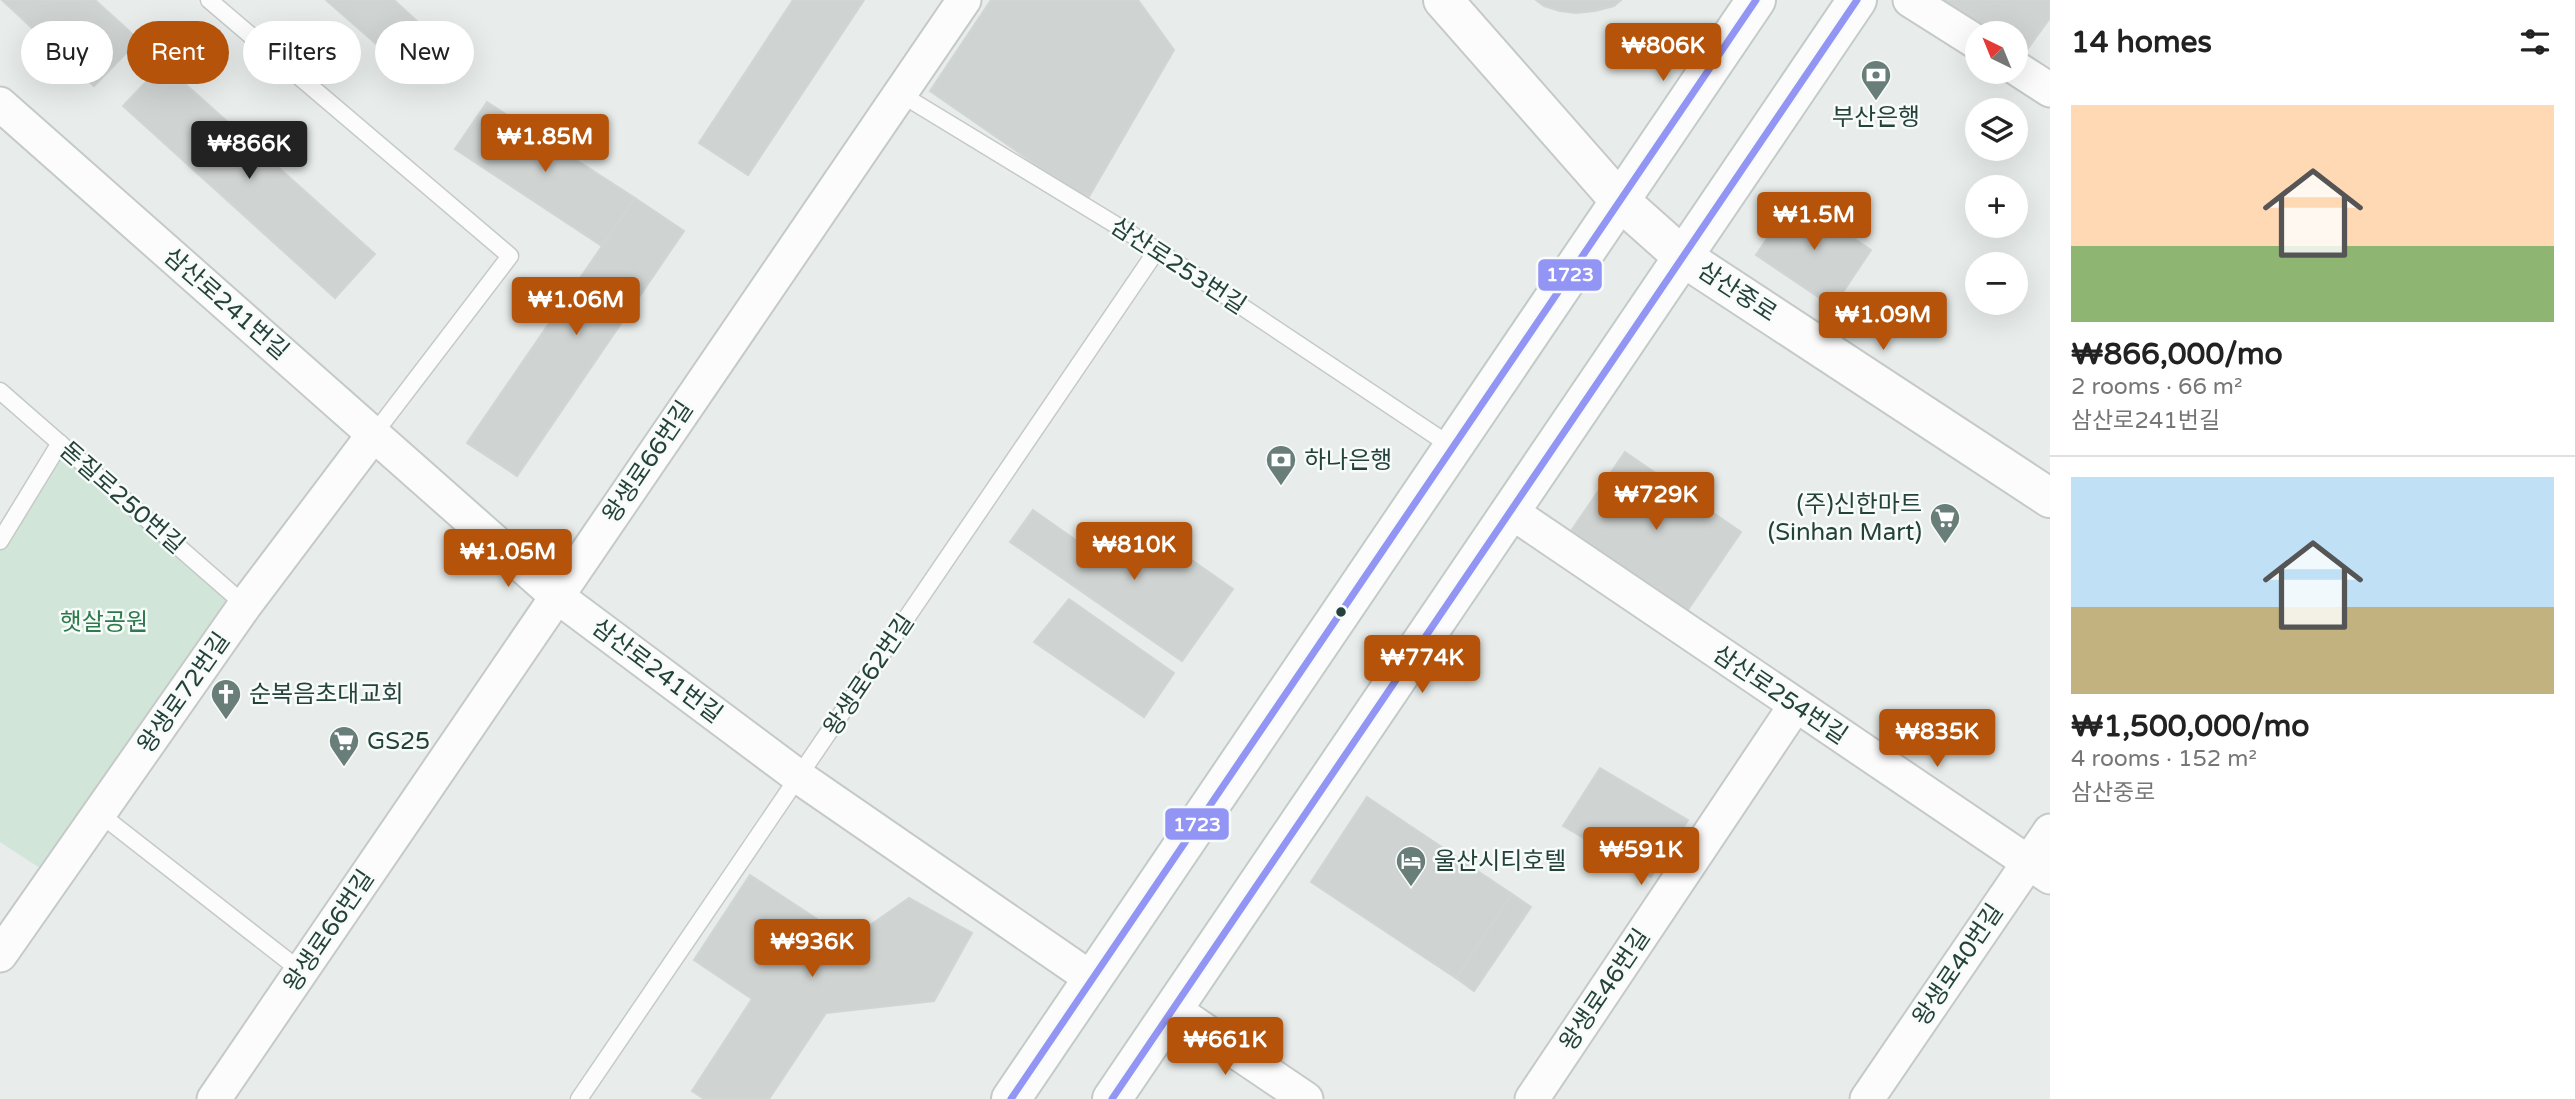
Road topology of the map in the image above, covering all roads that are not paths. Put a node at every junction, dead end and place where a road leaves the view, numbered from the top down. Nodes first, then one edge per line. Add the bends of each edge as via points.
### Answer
1 (209, 0) edge
2 (964, 0) edge
3 (1443, 0) edge
4 (1756, 0) edge
5 (1857, 0) edge
6 (1910, 0) edge
7 (1965, 35) edge
8 (2028, 76) edge
9 (2050, 90) edge
10 (899, 93) junction
11 (0, 104) edge
12 (1619, 200) junction
13 (1157, 250) junction
14 (1683, 257) junction
15 (0, 391) edge
16 (374, 435) junction
17 (60, 443) junction
18 (1451, 446) junction
19 (2050, 498) edge
20 (1510, 511) junction
21 (0, 541) edge
22 (557, 596) junction
23 (245, 605) junction
24 (1795, 706) junction
25 (799, 777) junction
26 (100, 814) junction
27 (2050, 831) edge
28 (2039, 870) edge
29 (0, 955) edge
30 (302, 971) junction
31 (1092, 979) junction
32 (1173, 1009) junction
33 (214, 1099) edge
34 (579, 1099) edge
35 (1010, 1099) edge
36 (1112, 1099) edge
37 (1306, 1099) edge
38 (1532, 1099) edge
39 (1867, 1099) edge

1 - 16 lane via 510,256
2 - 10 street, 왕생로66번길
3 - 12 main road, 삼산중로
4 - 12 main road
5 - 14 main road
6 - 7 street
8 - 9 street
10 - 13 lane, 삼산로253번길
10 - 22 street, 왕생로66번길
11 - 16 street, 삼산로241번길
12 - 14 main road, 삼산중로
12 - 18 main road
13 - 18 lane, 삼산로253번길
13 - 25 lane, 왕생로62번길
14 - 19 main road, 삼산중로
14 - 20 main road
15 - 17 lane, 돋질로250번길
16 - 22 street, 삼산로241번길
16 - 23 street, 왕생로72번길
17 - 21 lane
17 - 23 lane, 돋질로250번길
18 - 31 main road
20 - 24 street, 삼산로254번길
20 - 32 main road
22 - 25 street, 삼산로241번길
22 - 30 street, 왕생로66번길
23 - 26 street, 왕생로72번길
24 - 28 street, 삼산로254번길
24 - 38 street, 왕생로46번길
25 - 31 street, 삼산로241번길
25 - 34 lane, 왕생로62번길
26 - 29 street, 왕생로72번길
26 - 30 lane
27 - 28 street, 왕생로40번길
28 - 39 street, 왕생로40번길
30 - 33 street, 왕생로66번길
31 - 35 main road
32 - 36 main road
32 - 37 street

